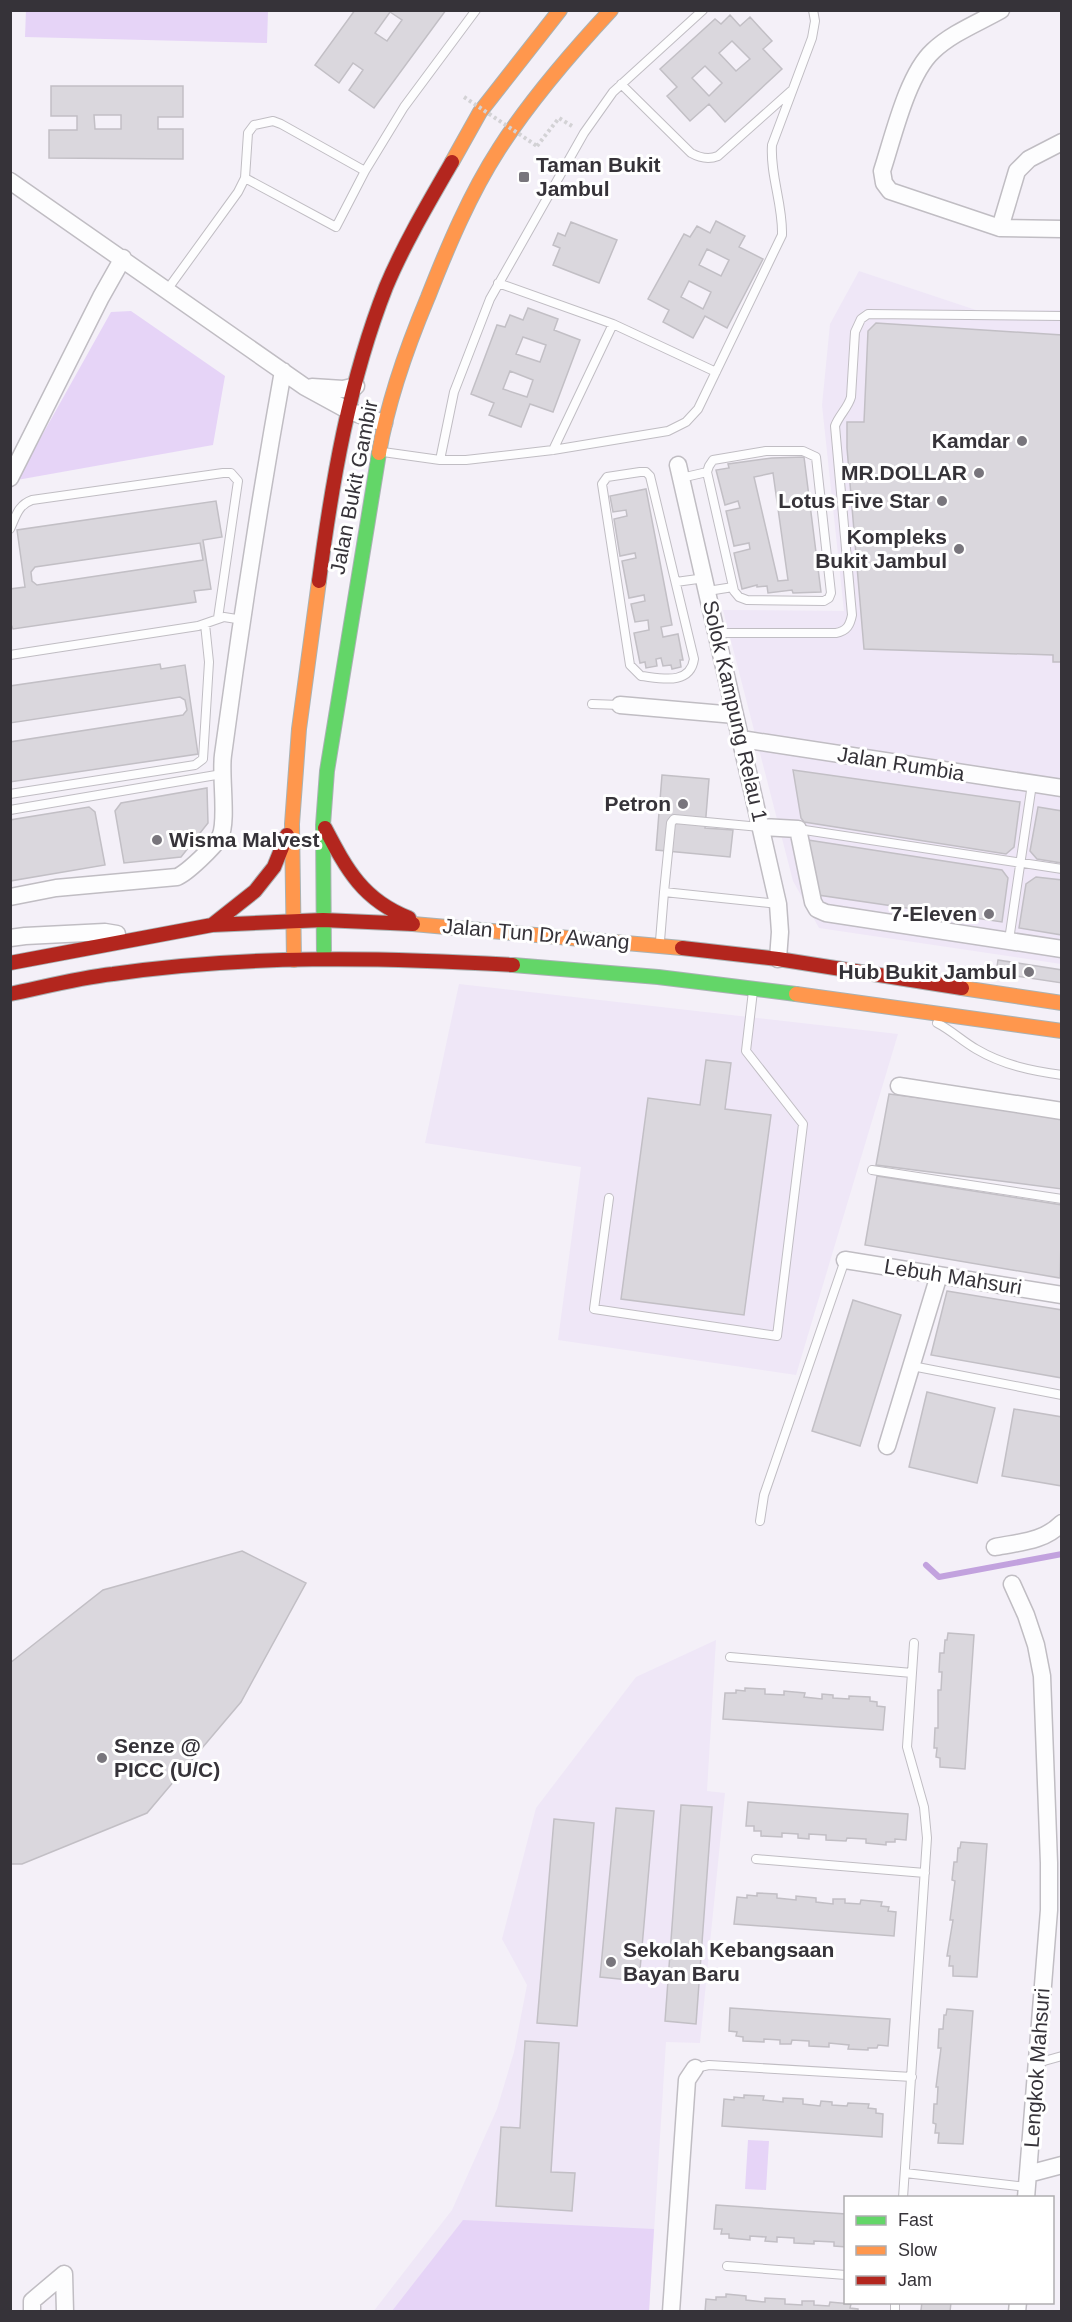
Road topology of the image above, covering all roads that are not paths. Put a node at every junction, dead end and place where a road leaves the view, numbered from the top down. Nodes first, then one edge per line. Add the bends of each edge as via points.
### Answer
1 (476, 10) edge
2 (561, 10) edge
3 (611, 10) edge
4 (703, 10) edge
5 (813, 10) edge
6 (1001, 10) edge
7 (621, 84) junction
8 (794, 88) junction
9 (1062, 142) edge
10 (365, 171) junction
11 (245, 178) junction
12 (10, 181) edge
13 (1000, 228) junction
14 (1062, 229) edge
15 (123, 258) junction
16 (498, 283) junction
17 (167, 290) junction
18 (1062, 316) edge
19 (613, 324) junction
20 (283, 371) junction
21 (716, 372) junction
22 (356, 386) junction
23 (305, 387) junction
24 (349, 411) junction
25 (384, 423) junction
26 (553, 450) junction
27 (379, 452) junction
28 (440, 460) junction
29 (680, 471) joint
30 (707, 472) junction
31 (10, 478) edge
32 (10, 529) edge
33 (676, 582) junction
34 (706, 584) junction
35 (733, 586) junction
36 (218, 618) junction
37 (243, 620) junction
38 (205, 624) junction
39 (717, 633) junction
40 (10, 655) edge
41 (592, 704) dead end
42 (620, 705) joint
43 (735, 715) junction
44 (741, 739) junction
45 (222, 774) junction
46 (1032, 784) junction
47 (1062, 788) edge
48 (10, 794) edge
49 (10, 810) edge
50 (292, 824) junction
51 (323, 825) junction
52 (761, 827) junction
53 (798, 829) junction
54 (1020, 862) junction
55 (1062, 869) edge
56 (664, 892) junction
57 (10, 897) edge
58 (778, 904) junction
59 (293, 920) junction
60 (323, 920) junction
61 (212, 925) junction
62 (430, 925) junction
63 (140, 937) junction
64 (10, 938) edge
65 (1009, 940) junction
66 (660, 945) junction
67 (1062, 949) edge
68 (324, 959) junction
69 (778, 959) junction
70 (294, 960) junction
71 (10, 963) edge
72 (753, 988) junction
73 (10, 994) edge
74 (1062, 1003) edge
75 (913, 1010) junction
76 (1062, 1031) edge
77 (1062, 1076) edge
78 (899, 1086) dead end
79 (1062, 1111) edge
80 (872, 1170) dead end
81 (609, 1198) dead end
82 (1062, 1199) edge
83 (845, 1260) joint
84 (939, 1275) junction
85 (1062, 1295) edge
86 (912, 1366) junction
87 (1062, 1395) edge
88 (887, 1446) dead end
89 (760, 1521) dead end
90 (1062, 1522) edge
91 (995, 1547) dead end
92 (1012, 1584) dead end
93 (914, 1643) dead end
94 (730, 1657) dead end
95 (912, 1673) junction
96 (756, 1859) dead end
97 (925, 1873) junction
98 (1055, 1908) edge
99 (1062, 2056) edge
100 (1037, 2063) junction
101 (695, 2067) joint
102 (912, 2078) junction
103 (1062, 2165) edge
104 (905, 2173) junction
105 (1027, 2186) edge
106 (903, 2196) edge
107 (727, 2266) dead end
108 (844, 2275) edge
109 (32, 2312) edge
110 (65, 2312) edge
111 (671, 2312) edge

1 - 10 lane via 404,107
2 - 22 main road, Jalan Bukit Gambir via 480,112 426,207 387,286 364,347
3 - 25 main road, Jalan Bukit Gambir via 566,59 488,169 451,238 413,333
4 - 7 lane
5 - 8 lane via 812,38
6 - 13 street via 931,52 914,78 882,171 890,191
7 - 8 lane via 691,153 711,159
7 - 16 lane via 584,133
8 - 21 lane via 772,145 771,160 783,214 782,235
9 - 13 street via 1029,159 1017,171
10 - 11 lane via 336,227
10 - 11 lane via 273,121 254,125 248,133
11 - 17 lane
12 - 15 street
13 - 14 street
15 - 17 street
15 - 31 street
16 - 19 lane
16 - 28 lane via 454,392
17 - 20 street
18 - 39 lane via 868,314 861,319 855,332 851,397 835,426 851,622 848,628 836,633
19 - 21 lane
19 - 26 lane
20 - 23 street
20 - 37 street
21 - 26 lane via 698,409 686,422 668,431
22 - 23 street via 329,390
22 - 24 main road, Jalan Bukit Gambir
23 - 24 street
24 - 25 street
24 - 50 main road, Jalan Bukit Gambir via 332,484 299,729
25 - 27 main road, Jalan Bukit Gambir
26 - 28 lane via 481,460
27 - 28 lane
27 - 51 main road, Jalan Bukit Gambir via 327,771
29 - 30 lane
29 - 34 street, Solok Kampung Relau 1
30 - 35 lane
30 - 35 lane via 713,460 766,451 803,451 816,457 829,598 747,600 739,597
32 - 36 lane via 19,507 32,500 231,474 238,481
33 - 33 lane via 693,666 677,679 641,676 630,664 602,484 607,477 640,472 650,476
33 - 34 lane
34 - 35 lane
34 - 39 street, Solok Kampung Relau 1
36 - 37 lane
36 - 38 lane
37 - 45 street
38 - 40 lane
38 - 48 lane via 209,662 201,762
39 - 43 street, Solok Kampung Relau 1
41 - 42 lane
42 - 43 street
43 - 44 street, Solok Kampung Relau 1
44 - 46 street, Jalan Rumbia
44 - 52 street, Solok Kampung Relau 1
45 - 49 lane
45 - 57 street via 220,837 186,873
46 - 47 street, Jalan Rumbia
46 - 54 lane
50 - 59 main road, Jalan Bukit Gambir
50 - 61 main road via 274,867 255,891
51 - 60 main road, Jalan Bukit Gambir
51 - 62 main road via 347,870 374,902 395,914
52 - 53 street
52 - 56 lane via 674,819
52 - 58 street, Solok Kampung Relau 1
53 - 54 lane
53 - 65 street via 817,909
54 - 55 lane
54 - 65 lane
56 - 58 lane
56 - 66 lane
58 - 69 street, Solok Kampung Relau 1
59 - 60 main road, Jalan Tun Dr Awang
59 - 61 main road, Jalan Tun Dr Awang
59 - 70 main road, Jalan Bukit Gambir
60 - 62 main road, Jalan Tun Dr Awang
60 - 68 main road, Jalan Bukit Gambir
61 - 63 main road, Jalan Tun Dr Awang
62 - 66 main road, Jalan Tun Dr Awang
63 - 64 street via 105,932
63 - 71 main road, Jalan Tun Dr Awang
65 - 67 street
66 - 69 main road, Jalan Tun Dr Awang
68 - 70 main road, Jalan Tun Dr Awang
68 - 72 main road, Jalan Tun Dr Awang via 430,959 662,976
69 - 74 main road, Jalan Tun Dr Awang
70 - 73 main road, Jalan Tun Dr Awang via 110,974
72 - 75 main road, Jalan Tun Dr Awang
72 - 81 lane via 746,1051 803,1124 777,1336 594,1309
75 - 76 main road, Jalan Tun Dr Awang
75 - 77 lane via 999,1060 1025,1070
78 - 79 street
80 - 82 lane
83 - 84 street, Lebuh Mahsuri
83 - 89 lane via 764,1495
84 - 85 street, Lebuh Mahsuri
84 - 86 street
86 - 87 lane
86 - 88 street
90 - 91 street via 1039,1539
92 - 98 street, Lengkok Mahsuri via 1026,1614 1042,1676 1049,1863
93 - 95 lane
94 - 95 lane
95 - 97 lane via 907,1747 924,1807
96 - 97 lane
97 - 102 lane
98 - 100 street, Lengkok Mahsuri
99 - 100 lane
100 - 105 street, Lengkok Mahsuri
101 - 102 lane
101 - 111 street via 687,2080
102 - 104 lane
103 - 105 street
104 - 105 lane
104 - 106 lane
107 - 108 lane
109 - 110 street via 32,2301 64,2274

